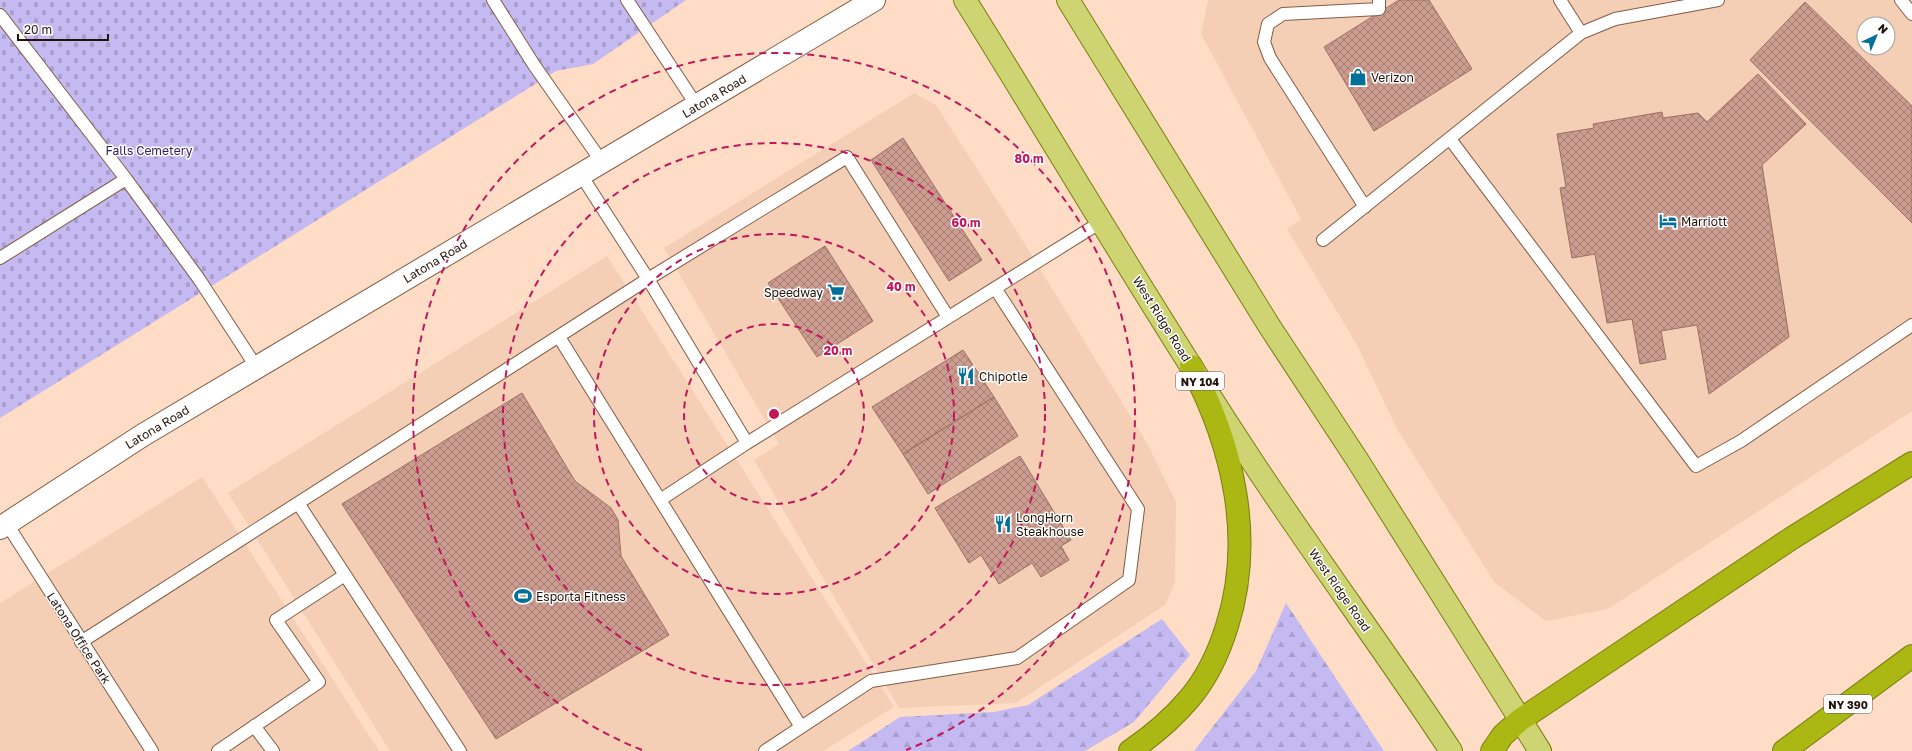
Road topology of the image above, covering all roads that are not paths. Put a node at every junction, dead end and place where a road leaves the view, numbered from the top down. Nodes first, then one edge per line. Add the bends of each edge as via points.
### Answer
1 (493, 0) edge
2 (627, 0) edge
3 (874, 0) edge
4 (965, 0) edge
5 (1068, 0) edge
6 (1379, 0) edge
7 (1560, 0) edge
8 (1718, 0) edge
9 (1901, 0) edge
10 (1912, 14) edge
11 (0, 15) edge
12 (1581, 33) junction
13 (697, 106) junction
14 (1450, 139) junction
15 (602, 162) junction
16 (581, 175) junction
17 (126, 179) junction
18 (1365, 207) junction
19 (1101, 222) junction
20 (1323, 240) dead end
21 (0, 258) edge
22 (648, 279) junction
23 (995, 288) junction
24 (948, 317) junction
25 (1912, 325) edge
26 (559, 337) junction
27 (1191, 366) junction
28 (257, 368) junction
29 (747, 443) junction
30 (1912, 463) edge
31 (660, 500) junction
32 (298, 503) junction
33 (3, 526) edge
34 (345, 575) junction
35 (81, 642) junction
36 (1912, 656) edge
37 (1520, 720) junction
38 (254, 726) junction
39 (801, 727) junction
40 (152, 751) edge
41 (218, 751) edge
42 (273, 751) edge
43 (460, 751) edge
44 (765, 751) edge
45 (1130, 751) edge
46 (1451, 751) edge
47 (1492, 751) edge
48 (1540, 751) edge
49 (1784, 751) edge

1 - 15 lane via 534,65
2 - 13 lane
3 - 13 street, Latona Road
4 - 19 main road, West Ridge Road / NY 104
5 - 37 main road via 1271,330 1358,461
6 - 18 lane via 1379,9 1283,14 1268,24 1264,42 1270,58
7 - 12 lane
8 - 12 lane via 1615,19
9 - 10 lane
11 - 17 lane
12 - 14 lane
13 - 15 street, Latona Road
14 - 18 lane
14 - 25 lane via 1696,466 1741,441
15 - 16 street, Latona Road
16 - 22 lane
16 - 28 street, Latona Road
17 - 21 lane
17 - 28 lane via 199,279
18 - 20 lane
19 - 23 lane
19 - 27 main road, West Ridge Road / NY 104
22 - 24 lane via 847,157
22 - 26 lane
22 - 29 lane
23 - 24 lane
23 - 39 lane via 1138,509 1130,580 1017,658 871,681
24 - 29 lane
26 - 31 lane
26 - 32 lane
27 - 45 highway via 1215,418 1231,472 1240,524 1238,578 1224,635 1201,683 1175,714
27 - 46 main road, West Ridge Road / NY 104 via 1282,506
28 - 33 street, Latona Road via 143,435
29 - 31 lane
30 - 37 highway via 1792,538
31 - 39 lane
32 - 34 lane
32 - 35 lane
33 - 35 lane, Latona Office Park
34 - 38 lane via 276,620 319,682
34 - 43 lane
35 - 40 lane, Latona Office Park
36 - 49 highway, NY 390
37 - 47 highway via 1503,735
37 - 48 main road
38 - 41 lane
38 - 42 lane
39 - 44 lane

